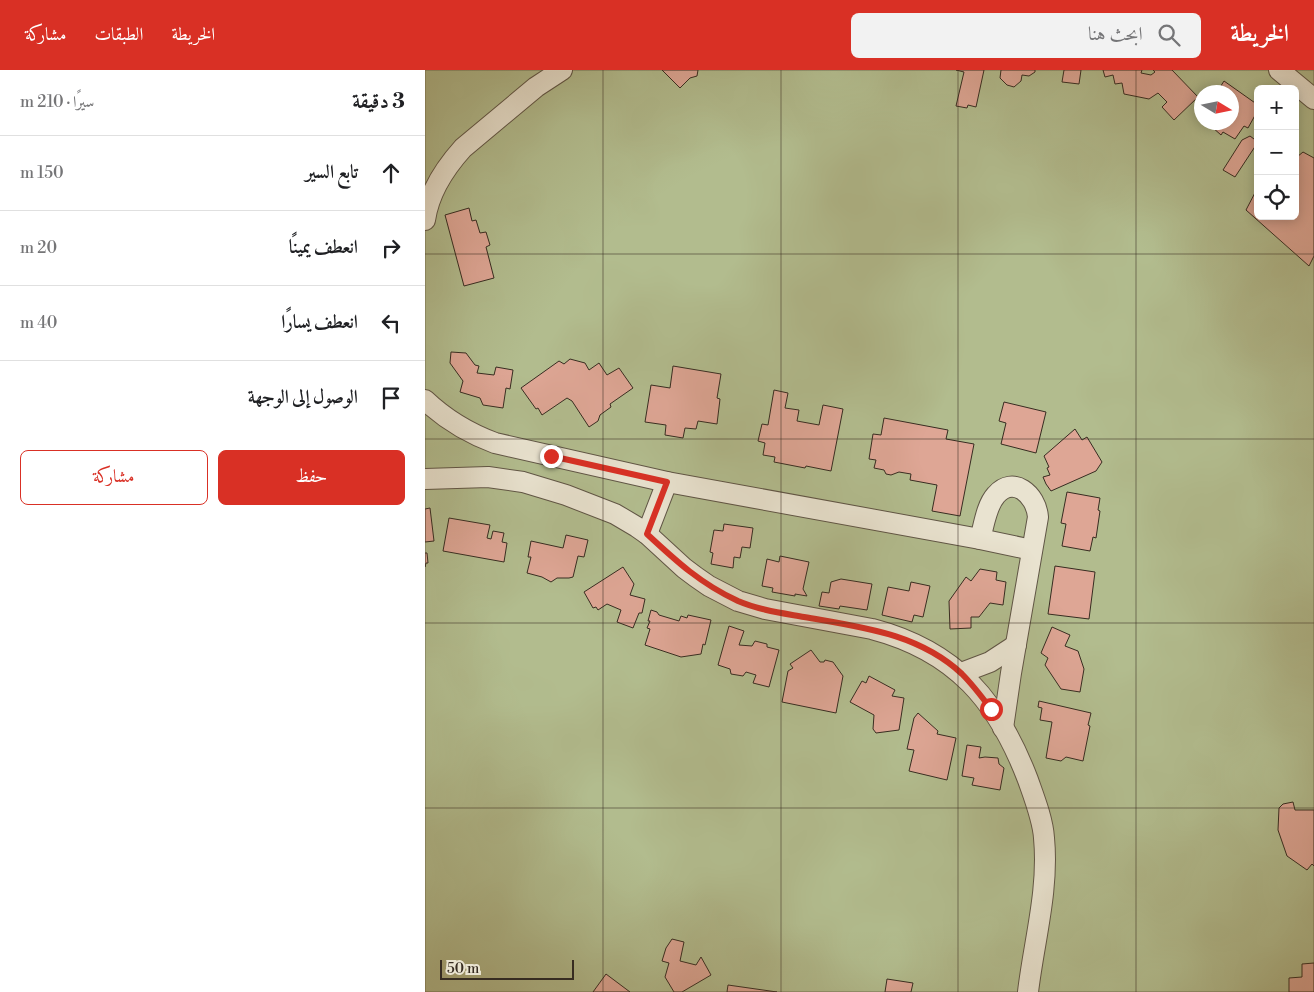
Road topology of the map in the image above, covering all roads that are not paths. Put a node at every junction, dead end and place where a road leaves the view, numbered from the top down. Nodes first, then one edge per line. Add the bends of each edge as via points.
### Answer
1 (562, 70) edge
2 (1279, 70) edge
3 (1314, 99) edge
4 (425, 220) edge
5 (425, 400) edge
6 (425, 479) edge
7 (667, 482) junction
8 (647, 534) junction
9 (980, 540) junction
10 (1032, 550) junction
11 (1016, 645) junction
12 (961, 673) junction
13 (1003, 728) junction
14 (1028, 992) edge

1 - 4 street via 536,87 453,159 436,186
2 - 3 street
5 - 7 street via 450,422 477,437
6 - 8 street via 489,477 523,482 615,514
7 - 8 street
7 - 9 street
8 - 12 street via 696,577 739,601 904,638 927,649
9 - 10 street
9 - 10 street via 991,502 1002,490 1017,488 1030,495 1037,509
10 - 11 street
11 - 12 street via 990,662
11 - 13 street
12 - 13 street via 978,691
13 - 14 street via 1019,757 1035,799 1044,836 1045,879

